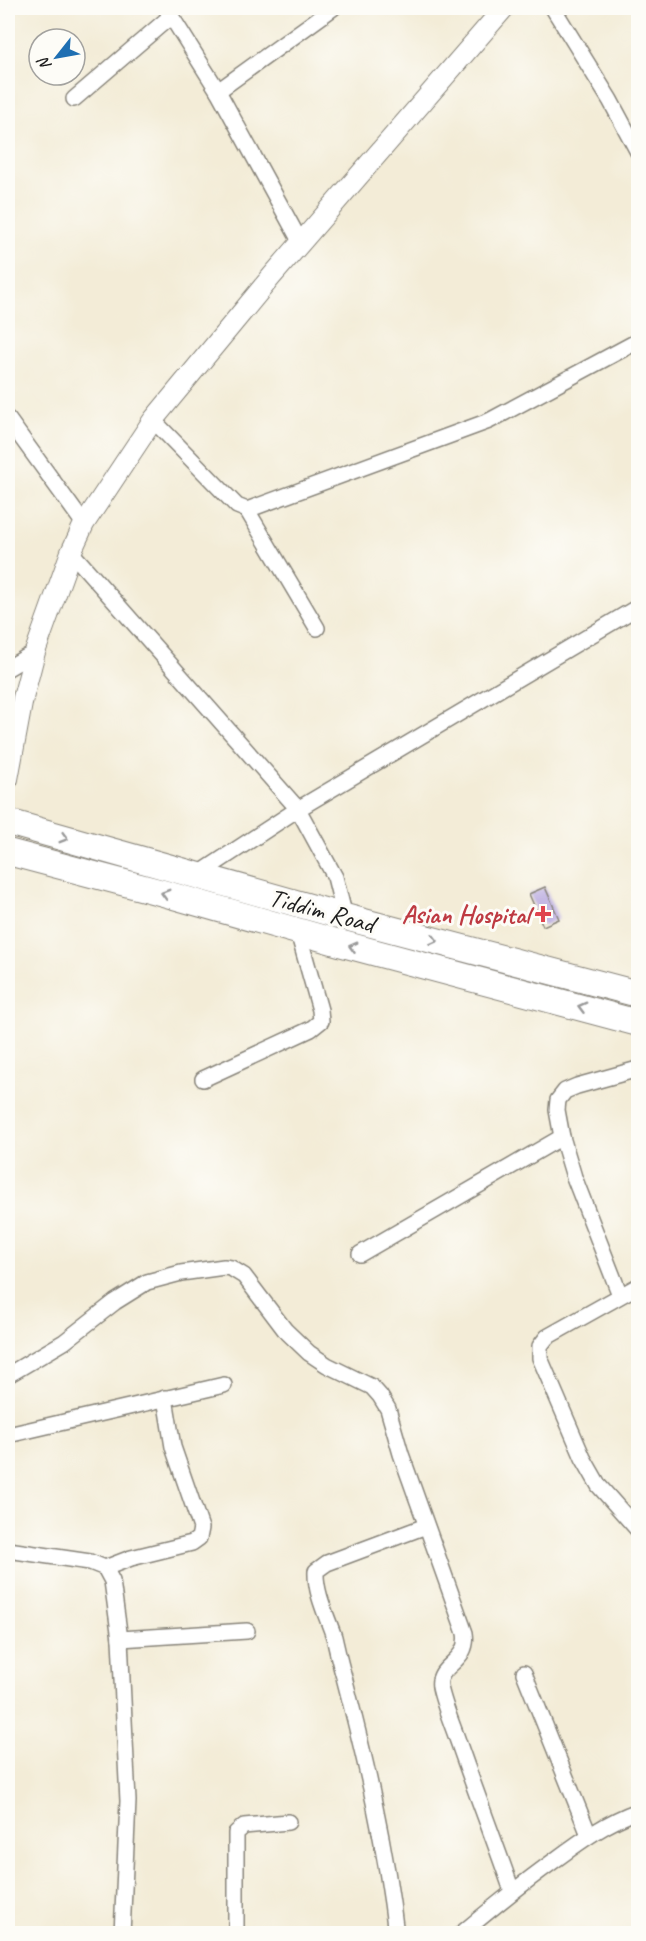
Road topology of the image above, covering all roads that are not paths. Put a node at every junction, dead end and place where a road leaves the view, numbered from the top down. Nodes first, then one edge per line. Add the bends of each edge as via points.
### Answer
1 (333, 8) edge
2 (504, 8) edge
3 (553, 8) edge
4 (168, 12) edge
5 (218, 92) junction
6 (74, 99) dead end
7 (639, 152) edge
8 (301, 243) junction
9 (639, 341) edge
10 (8, 419) edge
11 (153, 420) junction
12 (247, 510) junction
13 (84, 524) junction
14 (71, 552) junction
15 (639, 607) edge
16 (317, 628) dead end
17 (35, 652) junction
18 (8, 668) edge
19 (8, 779) edge
20 (298, 809) junction
21 (8, 822) edge
22 (8, 852) edge
23 (196, 876) junction
24 (345, 917) junction
25 (298, 932) junction
26 (639, 994) edge
27 (639, 1023) edge
28 (639, 1069) edge
29 (203, 1079) dead end
30 (562, 1137) junction
31 (360, 1254) dead end
32 (639, 1286) edge
33 (620, 1295) junction
34 (8, 1375) edge
35 (224, 1384) dead end
36 (165, 1398) junction
37 (8, 1435) edge
38 (426, 1526) junction
39 (639, 1530) edge
40 (8, 1550) edge
41 (105, 1568) junction
42 (247, 1631) dead end
43 (120, 1640) junction
44 (524, 1673) dead end
45 (639, 1811) edge
46 (288, 1822) dead end
47 (589, 1835) junction
48 (512, 1891) junction
49 (122, 1934) edge
50 (236, 1934) edge
51 (396, 1934) edge
52 (461, 1934) edge

1 - 5 street
2 - 8 street
3 - 7 street
4 - 5 street
4 - 6 street
5 - 8 street
8 - 11 street
9 - 12 street via 489,421
10 - 13 street
11 - 12 street via 237,506
11 - 13 street
12 - 16 street
13 - 14 street
14 - 17 street
14 - 20 street
15 - 20 street
17 - 18 street
17 - 19 street
20 - 23 street
20 - 24 street via 335,877
21 -> 23 highway, Tiddim Road
25 -> 22 highway, Tiddim Road
23 - 24 highway, Tiddim Road
24 -> 26 highway, Tiddim Road
27 -> 25 highway, Tiddim Road
25 - 29 street via 320,1010 319,1024
28 - 30 street via 565,1091 557,1110
30 - 31 street
30 - 33 street
32 - 33 street
33 - 39 street via 547,1337 540,1346 540,1358 588,1467
34 - 38 street via 64,1342 147,1282 181,1273 231,1268 244,1276 285,1330 309,1353 372,1387 380,1396 388,1409
35 - 36 street
36 - 37 street
36 - 41 street via 173,1447 201,1528 199,1538
38 - 48 street via 466,1642 464,1652 441,1676 440,1686
38 - 51 street via 327,1563 316,1571 376,1813
40 - 41 street via 90,1562
41 - 43 street via 112,1581
42 - 43 street
43 - 49 street via 128,1801
44 - 47 street
45 - 47 street
46 - 50 street via 244,1826 236,1833
47 - 48 street
48 - 52 street

